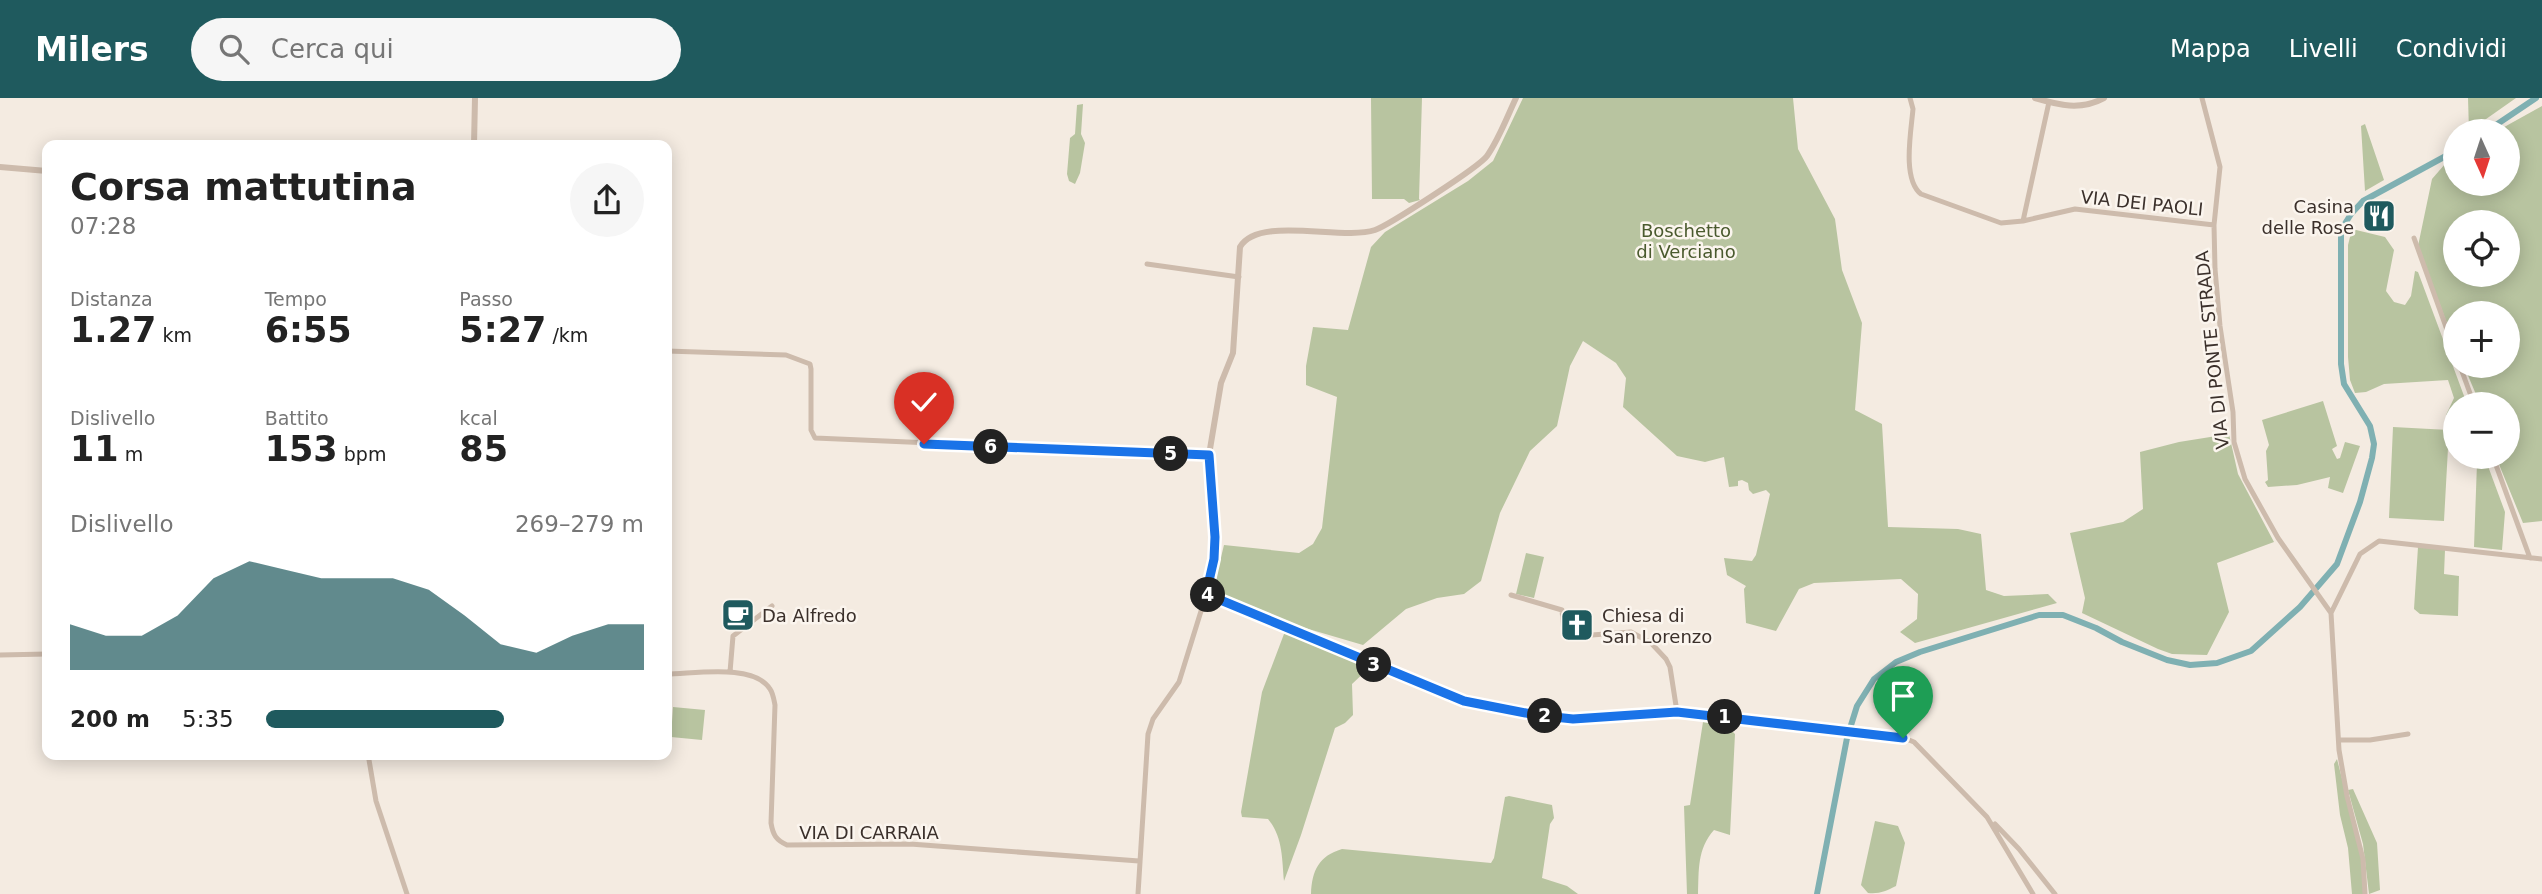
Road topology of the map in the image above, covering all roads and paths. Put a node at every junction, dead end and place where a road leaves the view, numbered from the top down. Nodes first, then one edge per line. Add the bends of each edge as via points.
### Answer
1 (475, 98) edge
2 (1516, 98) edge
3 (1910, 98) edge
4 (2035, 98) edge
5 (2104, 98) edge
6 (2202, 98) edge
7 (2049, 102) junction
8 (474, 140) edge
9 (0, 167) edge
10 (42, 171) edge
11 (2023, 221) junction
12 (2214, 225) junction
13 (2414, 237) dead end
14 (1147, 264) dead end
15 (1239, 277) junction
16 (2443, 318) edge
17 (672, 351) edge
18 (1209, 455) junction
19 (2497, 469) edge
20 (2530, 558) junction
21 (2542, 559) edge
22 (1206, 594) junction
23 (1511, 596) dead end
24 (772, 606) dead end
25 (2331, 613) junction
26 (42, 654) edge
27 (0, 655) edge
28 (730, 672) junction
29 (672, 674) edge
30 (1677, 712) junction
31 (2408, 734) dead end
32 (2339, 740) junction
33 (369, 760) edge
34 (1987, 817) junction
35 (1139, 861) junction
36 (407, 894) edge
37 (1138, 894) edge
38 (2033, 894) edge
39 (2055, 894) edge
40 (2365, 894) edge

1 - 8 street
2 - 15 street via 1486,157 1391,223 1364,232 1250,235 1240,247
3 - 11 street, VIA DEI PAOLI via 1910,178 1916,190 2001,223
4 - 7 street
5 - 7 street via 2082,106
6 - 12 street, VIA DI PONTE STRADA via 2220,167
7 - 11 street
9 - 10 street
11 - 12 street, VIA DEI PAOLI via 2076,209
12 - 25 street, VIA DI PONTE STRADA via 2219,319 2238,461 2278,538
13 - 16 street
14 - 15 street
15 - 18 street via 1233,353 1221,383
17 - 18 street via 786,355 805,360 811,369 811,430 815,438
18 - 22 street via 1215,537
19 - 20 street
20 - 21 street
20 - 25 street via 2378,541 2360,554
22 - 30 street via 1464,701 1573,719
22 - 35 street via 1179,682 1148,734
23 - 30 street via 1562,610 1563,633 1631,632 1651,643 1670,667
24 - 28 street via 733,636
25 - 32 street
26 - 27 street
28 - 29 street, VIA DI CARRAIA
28 - 35 street, VIA DI CARRAIA via 762,680 771,690 775,705 771,823 779,841 788,845 910,844
30 - 34 street via 1903,738 1914,743
31 - 32 street
32 - 40 street via 2363,859
33 - 36 street via 376,801
34 - 38 street
34 - 39 street
35 - 37 street

